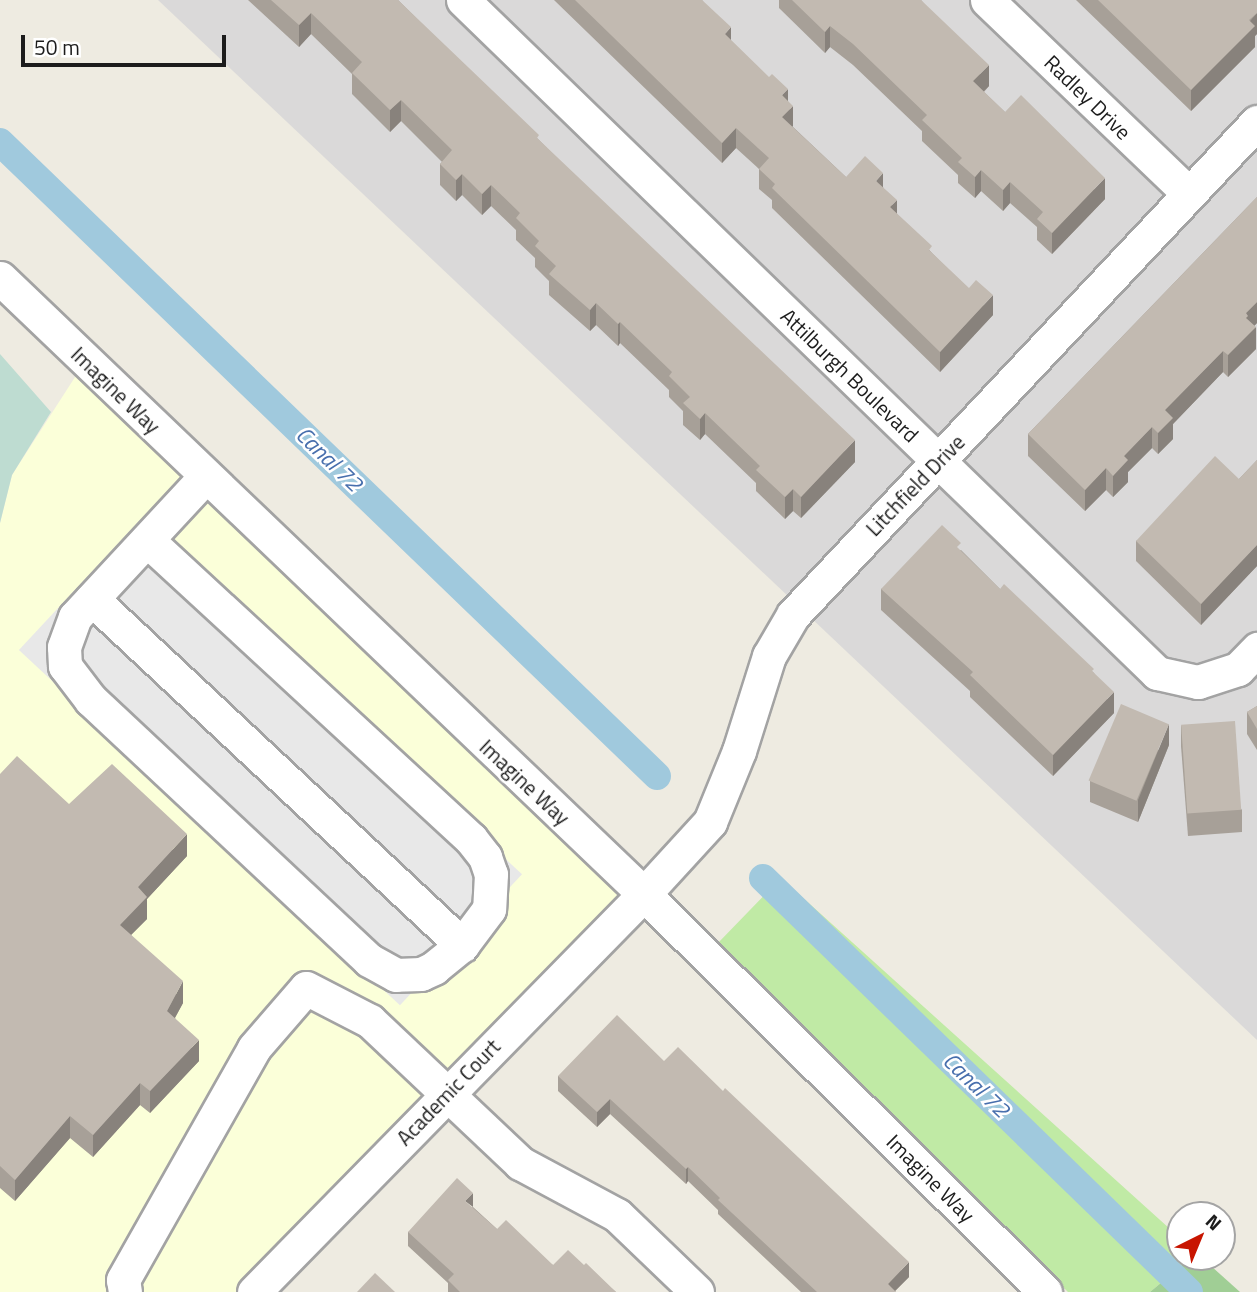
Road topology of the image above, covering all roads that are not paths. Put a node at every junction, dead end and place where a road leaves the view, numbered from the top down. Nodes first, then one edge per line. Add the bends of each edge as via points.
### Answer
1 (463, 0) edge
2 (987, 0) edge
3 (1257, 122) edge
4 (1189, 194) junction
5 (0, 278) edge
6 (938, 461) junction
7 (206, 476) junction
8 (147, 540) junction
9 (92, 599) junction
10 (1257, 649) edge
11 (644, 894) junction
12 (462, 945) junction
13 (446, 1094) junction
14 (125, 1292) edge
15 (254, 1292) edge
16 (697, 1292) edge
17 (1045, 1292) edge

1 - 6 street, Attilburgh Boulevard
2 - 4 street, Radley Drive
3 - 4 street, Litchfield Drive
4 - 6 street, Litchfield Drive
5 - 7 street, Imagine Way
6 - 10 street, Attilburgh Boulevard via 1157,673 1198,682 1238,669
6 - 11 street, Litchfield Drive via 793,615 769,656 740,751 710,822
7 - 8 street
7 - 11 street, Imagine Way
8 - 9 street
8 - 12 street via 471,839 485,857 492,890 489,909
9 - 12 street
9 - 12 street via 75,617 65,640 65,666 74,680 369,960 396,975 421,974
11 - 13 street, Academic Court
11 - 17 street, Imagine Way
13 - 14 street via 370,1021 306,988 254,1048 123,1280
13 - 15 street, Academic Court
13 - 16 street via 520,1163 617,1215

